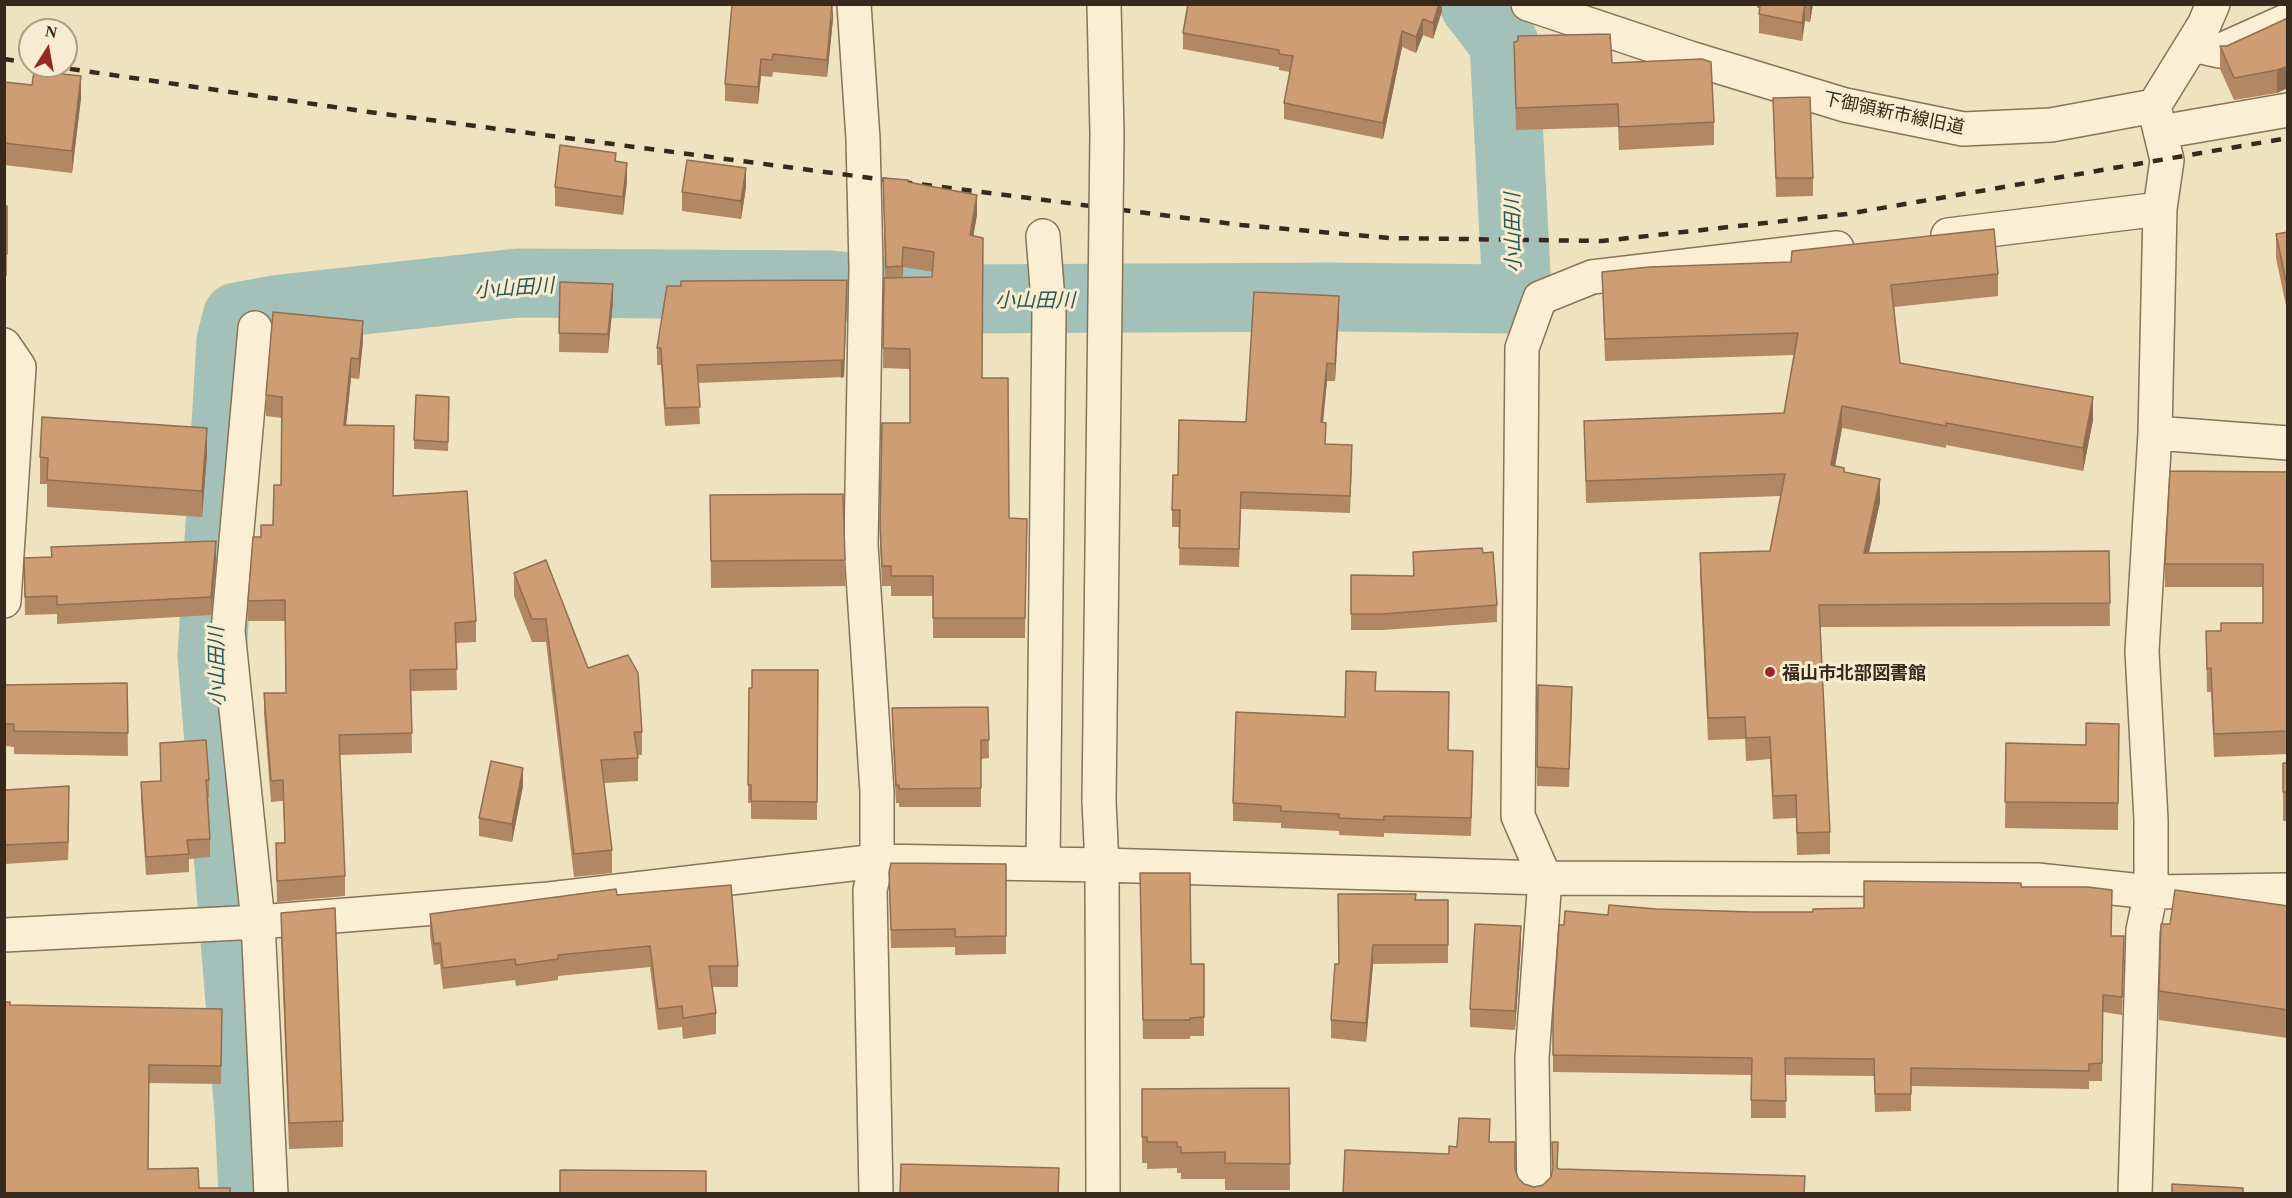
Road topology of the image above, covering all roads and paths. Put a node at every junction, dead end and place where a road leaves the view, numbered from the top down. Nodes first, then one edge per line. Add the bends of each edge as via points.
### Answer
1 (854, 4) edge
2 (1104, 4) edge
3 (1528, 4) edge
4 (2212, 4) edge
5 (2288, 20) edge
6 (2192, 45) junction
7 (2288, 110) edge
8 (2157, 119) junction
9 (2160, 209) junction
10 (1042, 236) dead end
11 (1923, 238) edge
12 (1864, 245) edge
13 (255, 328) dead end
14 (5, 340) edge
15 (2155, 433) junction
16 (2288, 443) edge
17 (4, 602) edge
18 (877, 861) junction
19 (1043, 864) junction
20 (1102, 865) junction
21 (1545, 878) junction
22 (2288, 890) edge
23 (2151, 892) junction
24 (258, 922) junction
25 (4, 935) edge
26 (271, 1194) edge
27 (876, 1194) edge
28 (1103, 1194) edge
29 (1534, 1194) edge
30 (2134, 1194) edge

1 - 18 street via 866,267 861,545 877,792
2 - 20 street, bridge via 1107,134 1099,801
3 - 8 street, 下御領新市線旧道 via 1845,105 1964,129
4 - 6 street
5 - 6 street via 2219,51
6 - 8 street
7 - 8 street, 下御領新市線旧道
8 - 9 street via 2167,160
9 - 11 street
9 - 15 street
10 - 19 street via 1049,313
12 - 21 street via 1592,277 1540,298 1522,348 1518,816
13 - 24 street via 228,632
14 - 17 street via 18,367
15 - 16 street
15 - 23 street via 2142,651
18 - 19 street
18 - 24 street via 549,899
18 - 27 street via 870,890
19 - 20 street
20 - 21 street
20 - 28 street
21 - 23 street via 2037,880
21 - 29 street via 1533,1058
22 - 23 street
23 - 30 street via 2143,930
24 - 25 street
24 - 26 street

